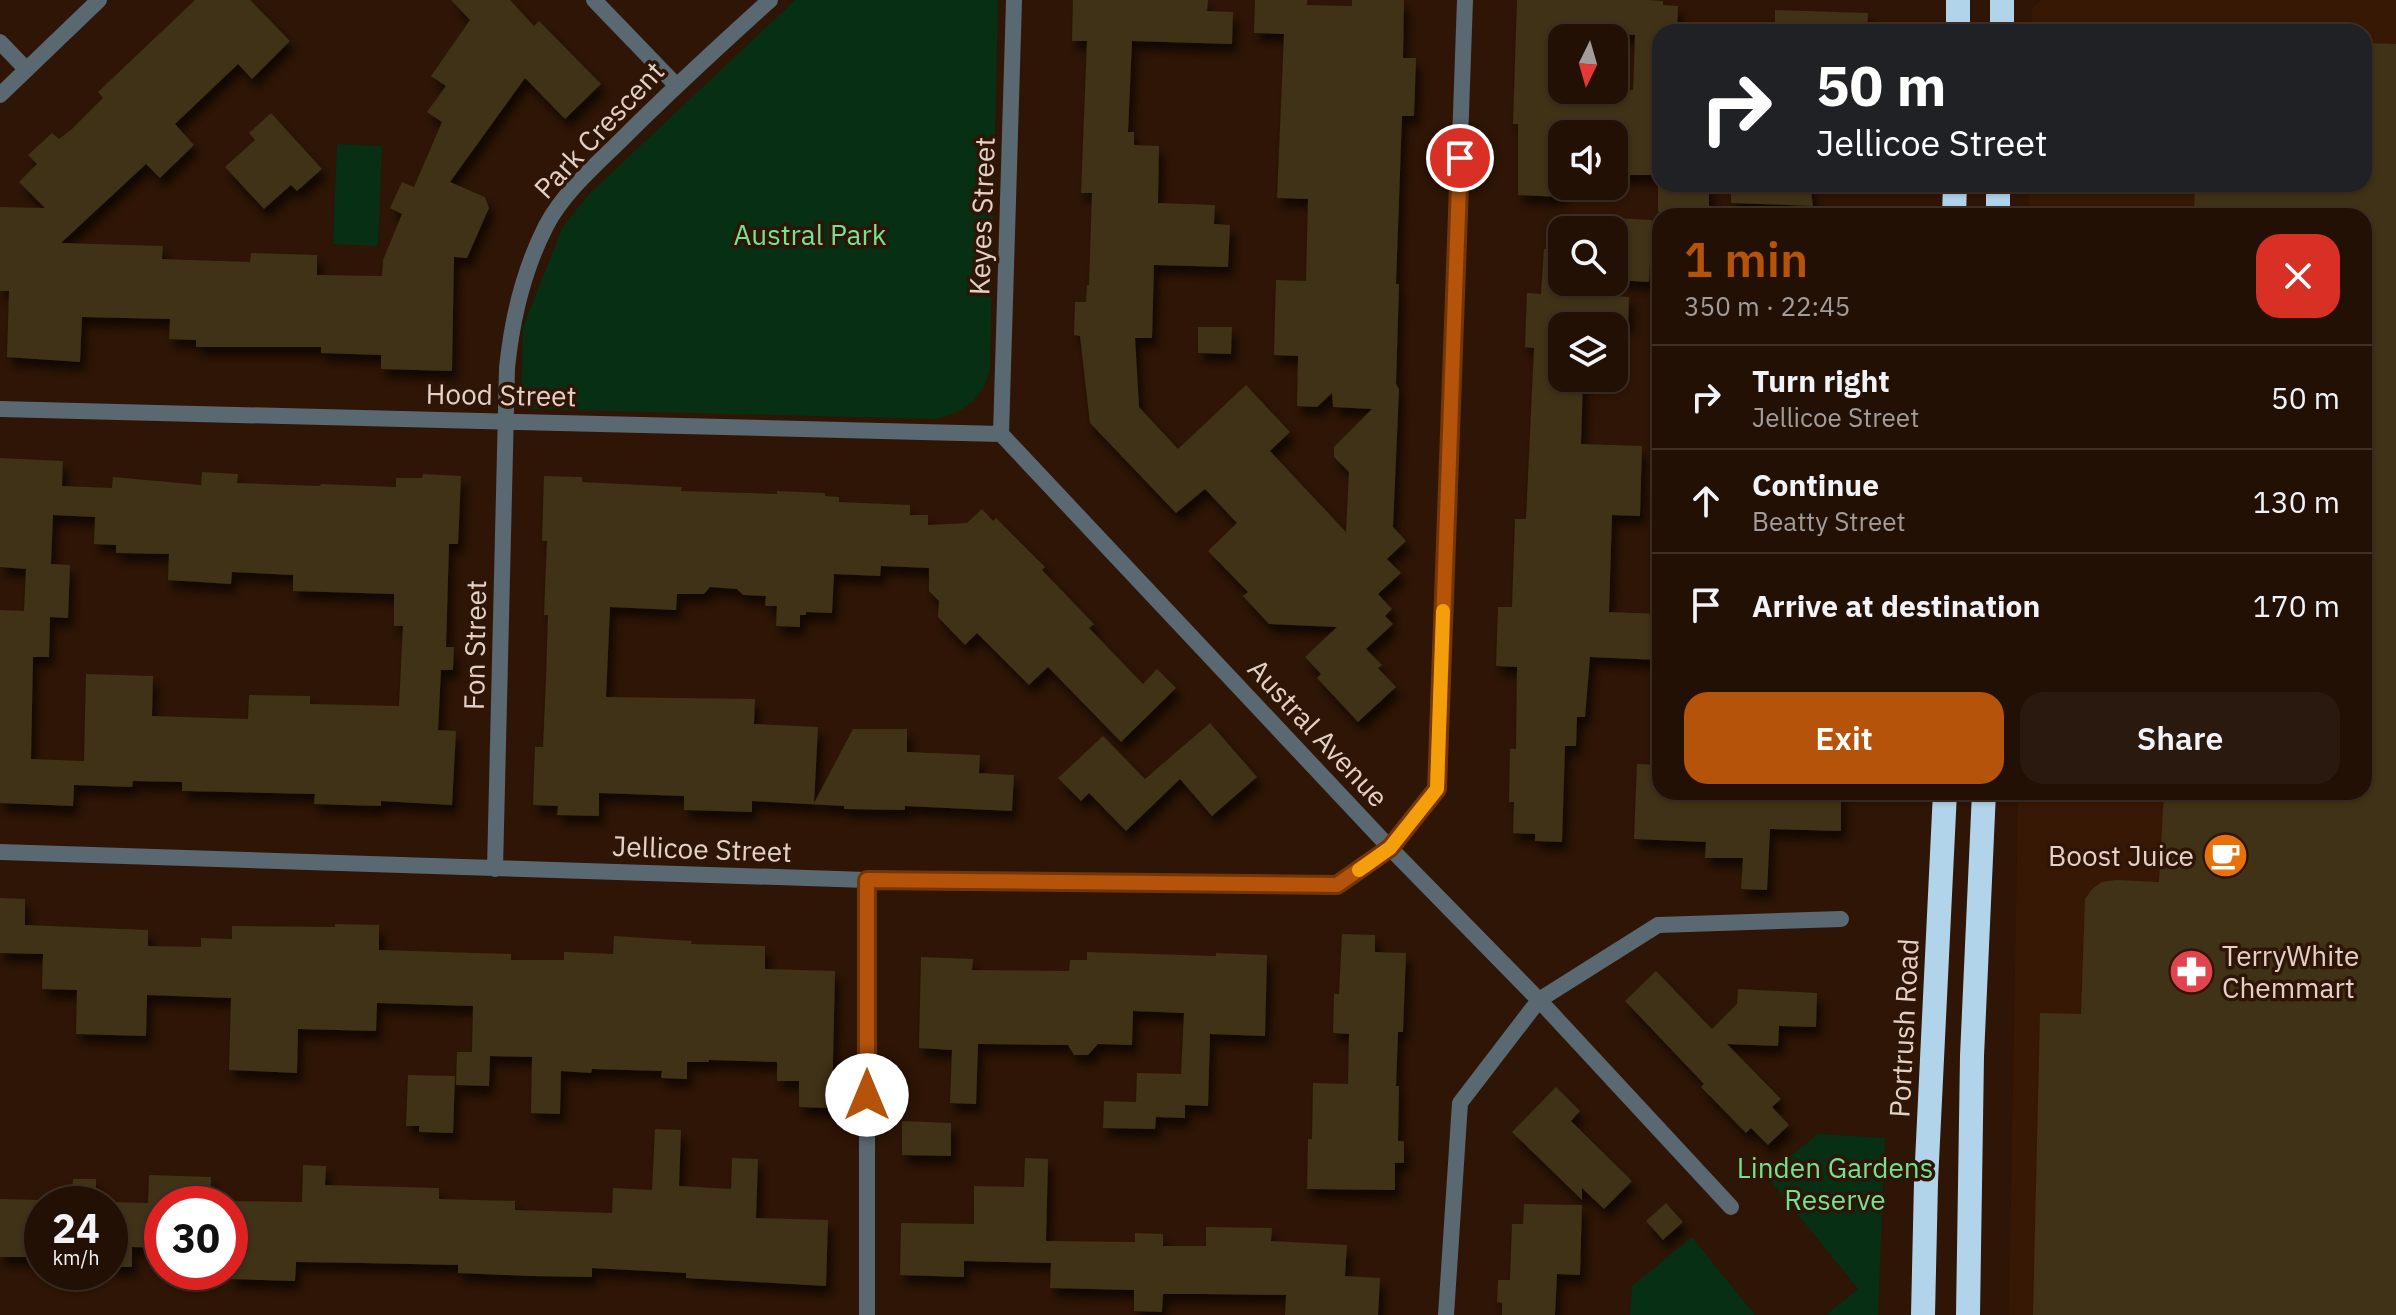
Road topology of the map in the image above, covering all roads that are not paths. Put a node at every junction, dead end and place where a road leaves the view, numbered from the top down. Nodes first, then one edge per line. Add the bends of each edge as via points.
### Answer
1 (99, 0) edge
2 (594, 0) edge
3 (770, 0) edge
4 (1014, 0) edge
5 (1465, 0) edge
6 (1958, 0) edge
7 (2002, 0) edge
8 (1958, 24) edge
9 (2002, 24) edge
10 (0, 42) edge
11 (26, 69) junction
12 (676, 85) junction
13 (0, 95) edge
14 (0, 409) edge
15 (506, 422) junction
16 (1001, 434) junction
17 (1945, 800) edge
18 (1984, 800) edge
19 (1390, 848) junction
20 (0, 852) edge
21 (495, 869) junction
22 (867, 880) junction
23 (1841, 919) dead end
24 (1539, 1000) junction
25 (1731, 1207) dead end
26 (867, 1315) edge
27 (1446, 1315) edge
28 (1923, 1315) edge
29 (1968, 1315) edge

1 - 11 street
2 - 12 street
3 - 12 street, Park Crescent
4 - 16 street, Keyes Street
5 - 19 street, Jellicoe Street via 1437,789
6 - 8 highway
7 - 9 highway
10 - 11 street
11 - 13 street
12 - 15 street, Park Crescent via 582,178 546,224 512,318
14 - 15 street, Hood Street
15 - 16 street, Hood Street
15 - 21 street, Fon Street
16 - 19 street, Austral Avenue
17 - 28 highway, Portrush Road
18 - 29 highway
19 - 22 street, Jellicoe Street via 1337,885
19 - 24 street, Austral Avenue
20 - 21 street, Jellicoe Street
21 - 22 street, Jellicoe Street
22 - 26 street
23 - 24 street via 1658,925
24 - 25 street, Austral Avenue
24 - 27 street via 1460,1103

